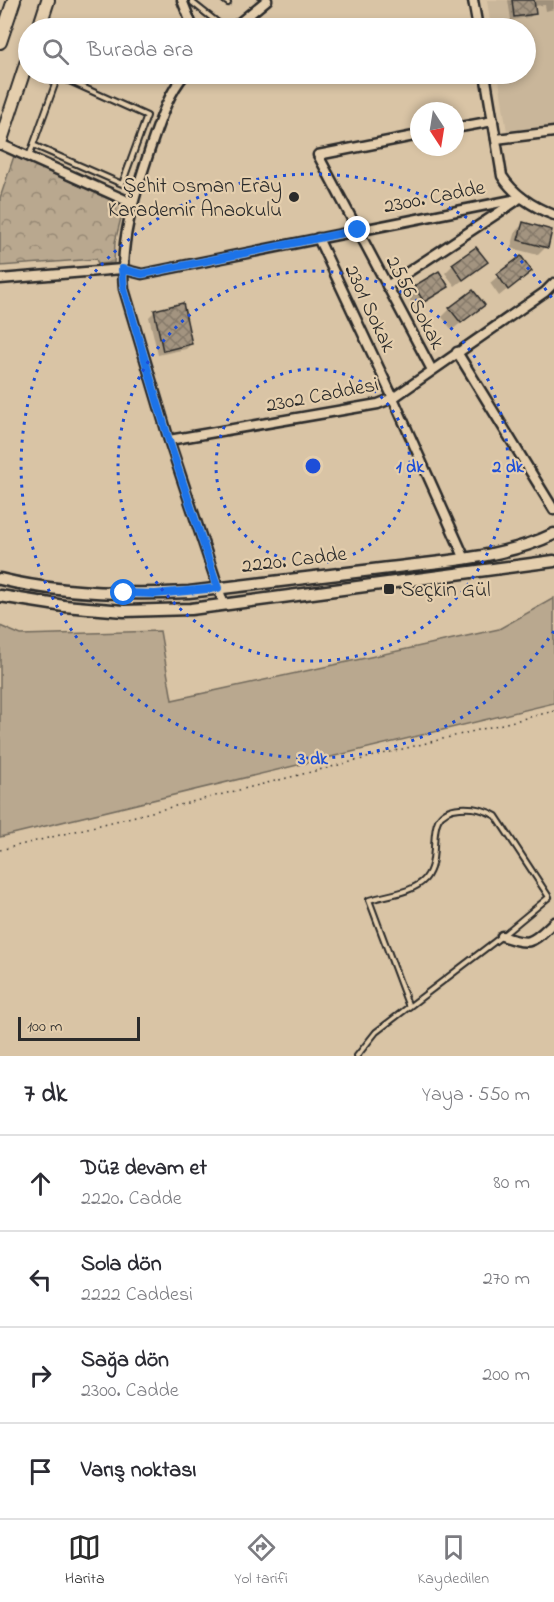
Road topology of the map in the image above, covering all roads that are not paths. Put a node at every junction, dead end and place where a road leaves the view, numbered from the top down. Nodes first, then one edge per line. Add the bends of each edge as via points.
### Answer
1 (14, 0) edge
2 (48, 0) edge
3 (182, 0) edge
4 (192, 0) edge
5 (267, 0) edge
6 (473, 0) edge
7 (42, 18) edge
8 (189, 18) edge
9 (212, 18) edge
10 (245, 18) edge
11 (476, 18) edge
12 (0, 42) edge
13 (19, 84) edge
14 (55, 84) edge
15 (76, 84) edge
16 (179, 84) edge
17 (487, 84) edge
18 (493, 121) junction
19 (464, 126) edge
20 (554, 132) edge
21 (410, 137) edge
22 (496, 139) junction
23 (0, 143) edge
24 (33, 145) junction
25 (29, 157) junction
26 (522, 198) junction
27 (132, 203) junction
28 (554, 215) edge
29 (358, 230) junction
30 (318, 238) junction
31 (122, 269) junction
32 (0, 279) edge
33 (554, 283) edge
34 (387, 286) junction
35 (457, 352) junction
36 (432, 370) junction
37 (393, 398) junction
38 (169, 441) junction
39 (554, 510) edge
40 (554, 534) edge
41 (465, 559) junction
42 (554, 561) edge
43 (0, 579) edge
44 (218, 588) junction
45 (0, 596) edge
46 (224, 605) junction
47 (554, 922) edge
48 (502, 936) junction
49 (409, 1007) junction
50 (357, 1056) edge

1 - 12 main road
2 - 7 main road
3 - 8 street
4 - 9 lane
5 - 10 street
6 - 11 street
13 - 23 main road
14 - 24 lane
15 - 24 lane via 147,116 122,184
16 - 27 street via 164,108
17 - 18 street
18 - 19 street
18 - 22 street
20 - 22 street
21 - 29 street, 2556 Sokak via 318,155
22 - 26 street via 502,176
23 - 25 street
24 - 25 lane
25 - 27 street
26 - 28 street
26 - 29 street, 2300. Cadde
26 - 34 street
27 - 31 street
29 - 30 street, 2300. Cadde
29 - 34 street, 2556 Sokak
30 - 31 street, 2300. Cadde via 142,274
30 - 37 street, 2301 Sokak
31 - 32 street, 2300. Cadde
31 - 38 street via 124,289
33 - 35 street, 2302 Caddesi
34 - 36 street, 2556 Sokak
35 - 36 street, 2302 Caddesi
35 - 39 street
36 - 37 street, 2302 Caddesi
37 - 38 street, 2302 Caddesi via 378,404
37 - 41 street, 2301 Sokak
38 - 44 street
40 - 41 street, 2220. Cadde
41 - 44 street, 2220. Cadde
42 - 46 street, 2220. Cadde
43 - 44 street, 2220. Cadde via 124,593
44 - 46 street
45 - 46 street, 2220. Cadde via 124,611
47 - 48 street via 529,942
48 - 49 lane
48 - 49 lane via 549,897 496,816 472,807 441,814 434,828 432,868 424,881 414,888 369,900
49 - 50 lane via 376,1032

